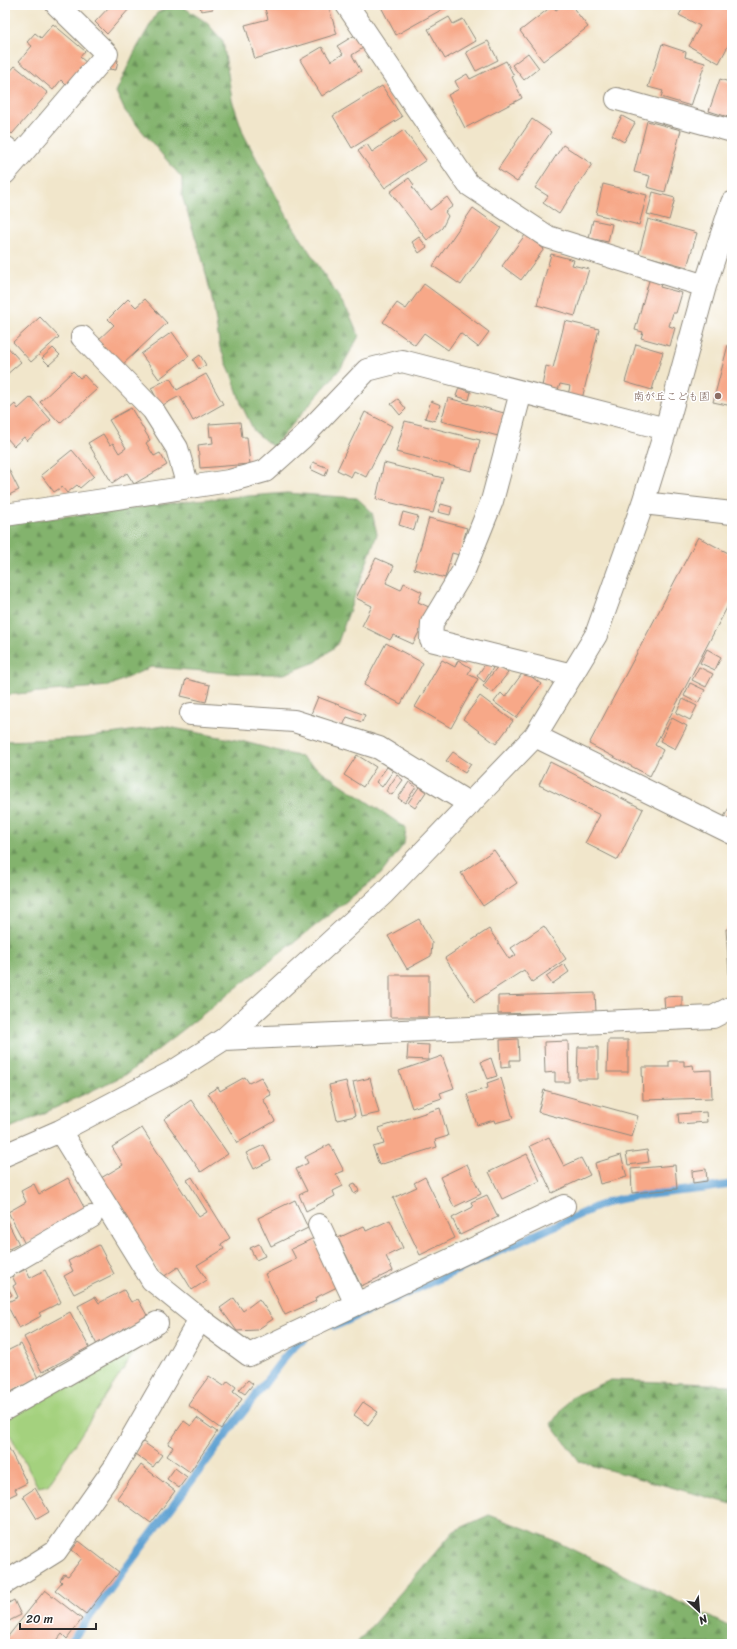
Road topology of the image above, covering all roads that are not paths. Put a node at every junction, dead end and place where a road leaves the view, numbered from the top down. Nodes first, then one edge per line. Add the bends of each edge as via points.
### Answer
1 (57, 5) edge
2 (347, 5) edge
3 (617, 99) dead end
4 (732, 131) edge
5 (9, 159) edge
6 (732, 203) edge
7 (728, 227) edge
8 (705, 286) junction
9 (82, 337) dead end
10 (521, 392) junction
11 (666, 429) junction
12 (188, 487) junction
13 (643, 503) junction
14 (732, 513) edge
15 (5, 515) edge
16 (572, 675) junction
17 (191, 714) dead end
18 (535, 736) junction
19 (470, 804) junction
20 (732, 833) edge
21 (732, 1007) edge
22 (224, 1039) junction
23 (60, 1131) junction
24 (5, 1155) edge
25 (564, 1206) dead end
26 (91, 1217) dead end
27 (319, 1225) dead end
28 (5, 1267) edge
29 (356, 1304) junction
30 (200, 1319) junction
31 (157, 1323) dead end
32 (5, 1409) edge
33 (5, 1583) edge

1 - 5 street via 107,54
2 - 8 street via 468,184 548,237
3 - 4 street
6 - 7 street
7 - 8 street
8 - 11 street
9 - 12 street via 153,410 177,448
10 - 11 street
10 - 12 street via 402,361 367,370 303,437 266,471 229,481
10 - 16 street via 492,501 465,568 432,623 431,640
11 - 13 street
12 - 15 street
13 - 14 street
13 - 16 street via 596,636
16 - 18 street
17 - 19 street via 294,721 379,748
18 - 19 street
18 - 20 street
19 - 22 street via 383,894
21 - 22 street via 713,1017
22 - 23 street via 174,1071
23 - 24 street
23 - 30 street via 152,1280
25 - 29 street
26 - 28 street
27 - 29 street
29 - 30 street via 250,1355
30 - 33 street via 115,1467 56,1551
31 - 32 street

